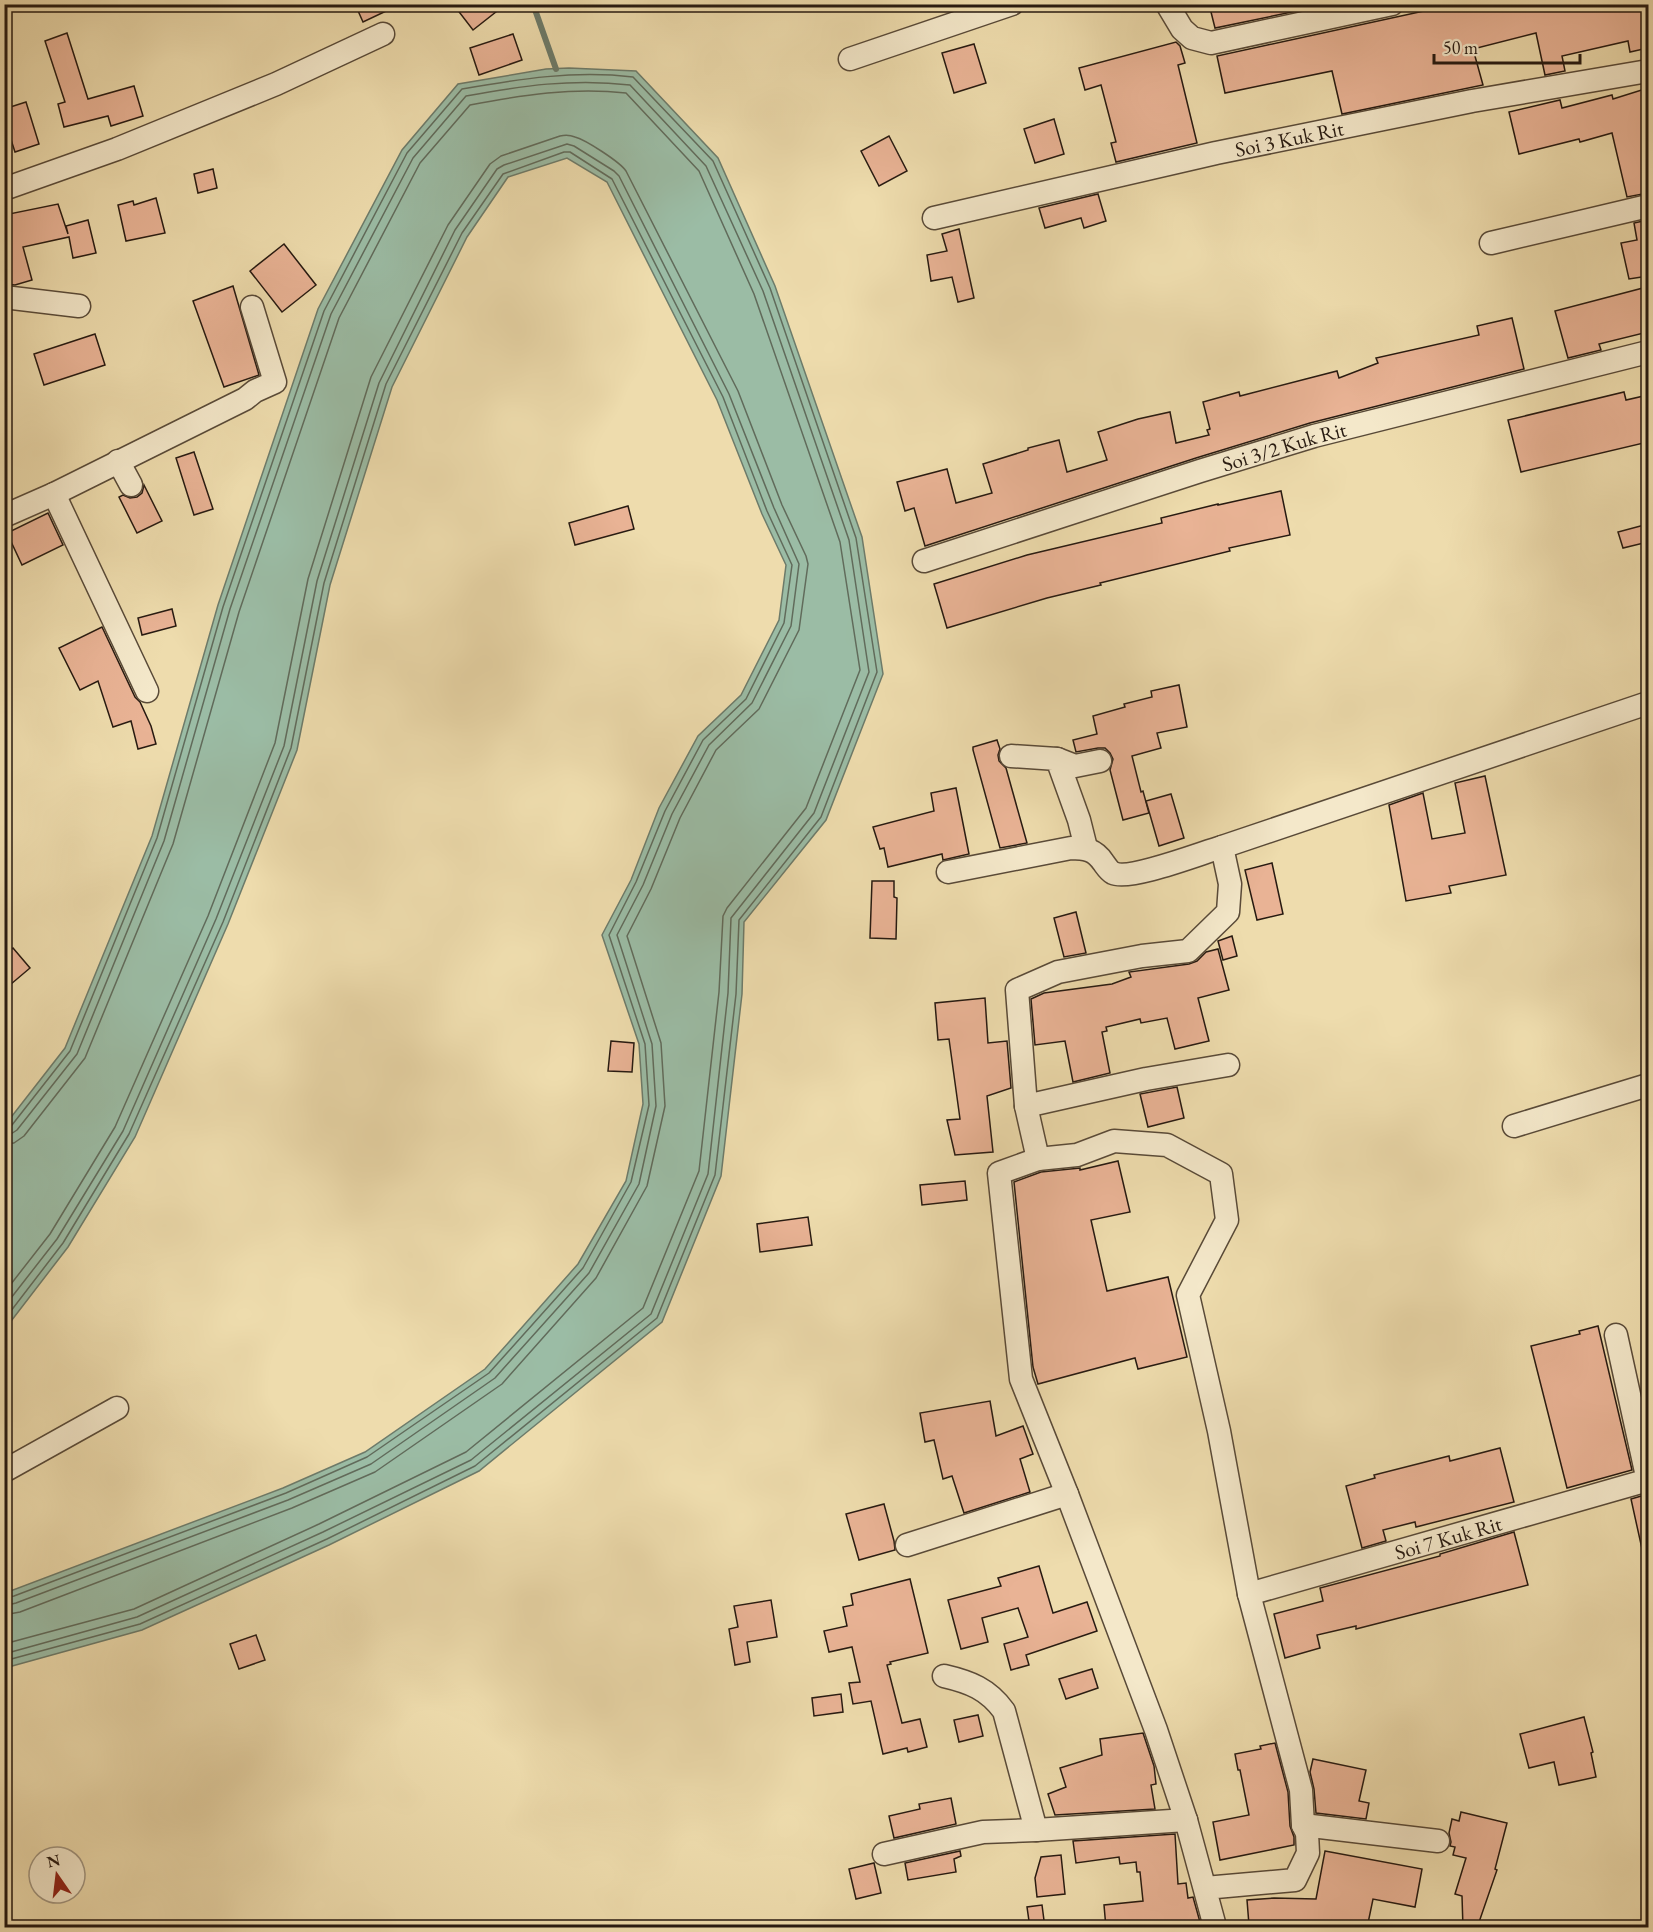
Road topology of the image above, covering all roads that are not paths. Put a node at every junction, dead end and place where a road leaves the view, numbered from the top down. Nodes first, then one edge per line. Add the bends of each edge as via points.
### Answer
1 (1012, 4) edge
2 (1167, 4) edge
3 (1392, 4) edge
4 (383, 34) dead end
5 (850, 59) dead end
6 (1648, 71) edge
7 (4, 189) edge
8 (1648, 206) edge
9 (934, 218) dead end
10 (1491, 243) dead end
11 (4, 297) edge
12 (78, 306) dead end
13 (252, 307) dead end
14 (1648, 352) edge
15 (118, 461) junction
16 (131, 485) dead end
17 (54, 494) junction
18 (4, 516) edge
19 (924, 561) dead end
20 (147, 692) dead end
21 (1648, 703) edge
22 (1011, 756) dead end
23 (1057, 759) junction
24 (1100, 761) dead end
25 (1222, 847) junction
26 (1086, 848) junction
27 (948, 872) dead end
28 (1228, 1065) dead end
29 (1648, 1085) edge
30 (1026, 1106) junction
31 (1514, 1126) dead end
32 (1038, 1159) junction
33 (1616, 1335) dead end
34 (117, 1408) dead end
35 (4, 1471) edge
36 (1648, 1481) edge
37 (1067, 1494) junction
38 (907, 1545) dead end
39 (1249, 1594) junction
40 (944, 1676) dead end
41 (1186, 1820) junction
42 (1303, 1826) junction
43 (1036, 1830) junction
44 (1438, 1841) dead end
45 (884, 1854) dead end
46 (1205, 1888) junction
47 (1213, 1928) edge

1 - 5 street
2 - 3 street via 1192,38 1211,43
4 - 7 street via 255,93
6 - 9 street, Soi 3 Kuk Rit via 1274,141
8 - 10 street
11 - 12 street
13 - 15 street via 274,382
14 - 19 street, Soi 3/2 Kuk Rit via 1314,436
15 - 16 street
15 - 17 street
17 - 18 street
17 - 20 street
21 - 25 street
22 - 23 street
23 - 24 street via 1075,766
23 - 26 street
25 - 26 street via 1148,871 1121,874 1112,872
25 - 30 street via 1230,884 1228,912 1188,951 1058,972 1017,990
26 - 27 street
28 - 30 street
29 - 31 street
30 - 32 street
32 - 37 street via 999,1173 1021,1379
32 - 39 street via 1077,1155 1114,1141 1167,1145 1221,1174 1227,1220 1188,1295 1219,1431
33 - 36 street
34 - 35 street
36 - 39 street, Soi 7 Kuk Rit
37 - 38 street
37 - 41 street
39 - 42 street via 1301,1790
40 - 43 street via 981,1689 1005,1711
41 - 43 street
41 - 46 street
42 - 44 street
42 - 46 street via 1308,1854 1295,1880
43 - 45 street via 983,1832
46 - 47 street

